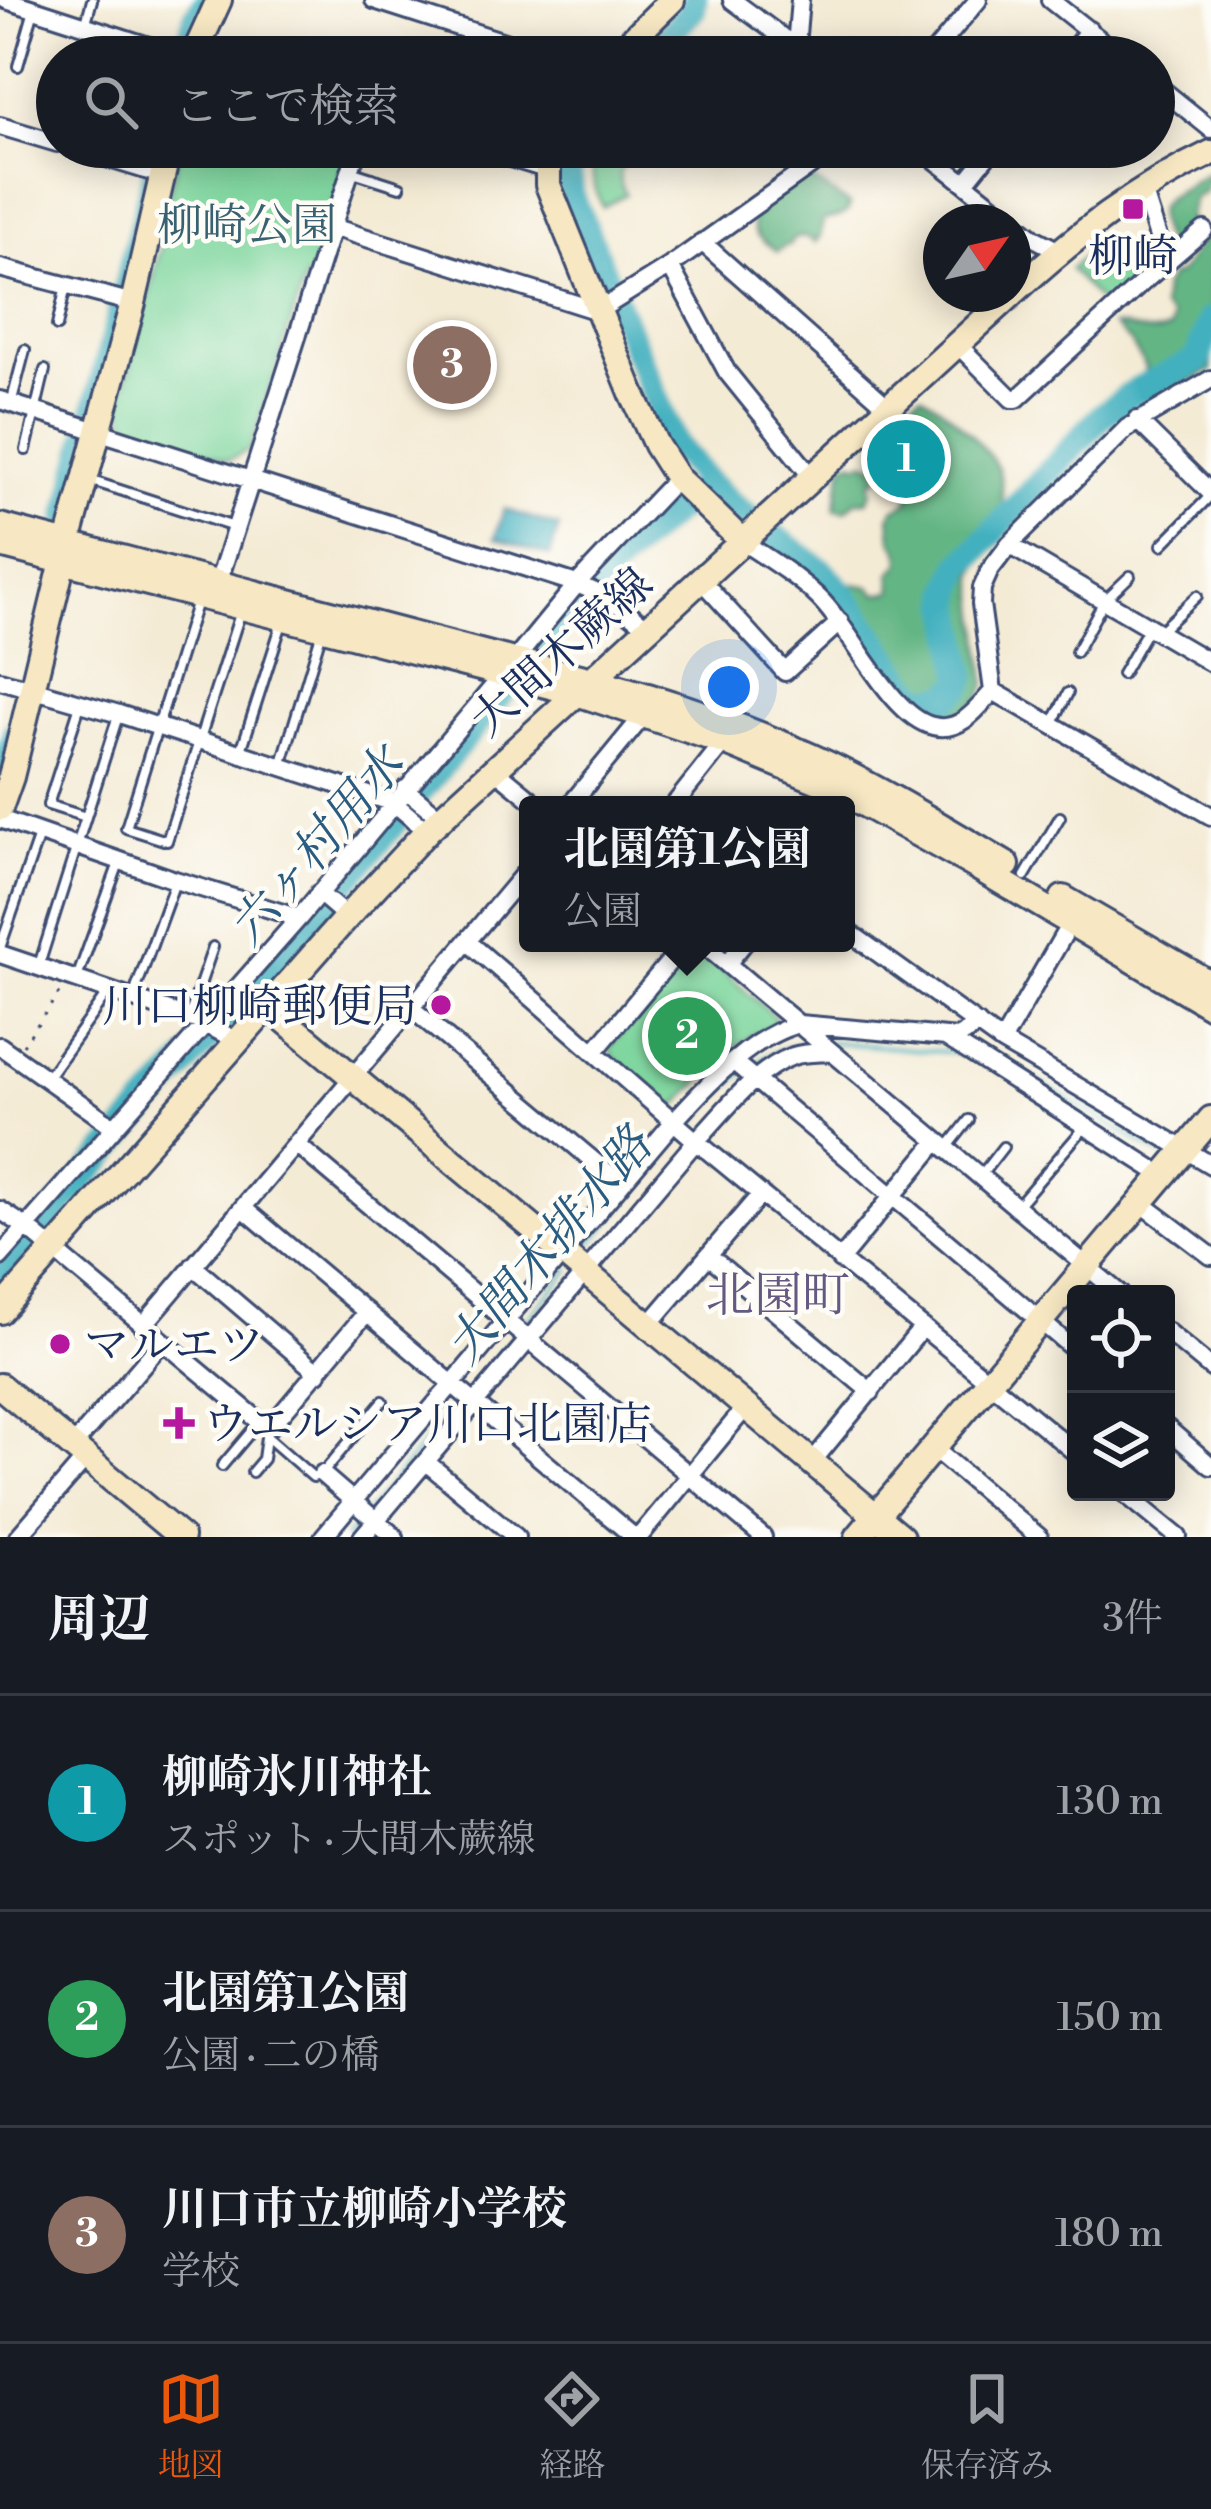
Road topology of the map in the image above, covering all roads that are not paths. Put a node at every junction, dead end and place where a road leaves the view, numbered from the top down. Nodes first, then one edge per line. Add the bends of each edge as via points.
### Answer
1 (8, 0) edge
2 (92, 0) edge
3 (219, 0) edge
4 (374, 0) edge
5 (672, 0) edge
6 (732, 0) edge
7 (800, 0) edge
8 (978, 0) edge
9 (1051, 0) edge
10 (34, 10) junction
11 (85, 26) junction
12 (1089, 30) junction
13 (117, 36) edge
14 (203, 36) edge
15 (486, 36) edge
16 (635, 36) edge
17 (780, 36) edge
18 (801, 36) edge
19 (948, 36) edge
20 (1084, 36) edge
21 (1096, 36) edge
22 (18, 66) dead end
23 (1175, 100) edge
24 (0, 125) edge
25 (1211, 129) edge
26 (36, 136) edge
27 (1211, 153) edge
28 (139, 168) edge
29 (164, 168) edge
30 (351, 168) edge
31 (547, 168) edge
32 (807, 168) edge
33 (946, 168) edge
34 (977, 168) edge
35 (350, 172) junction
36 (162, 175) junction
37 (965, 183) junction
38 (400, 187) dead end
39 (1142, 190) junction
40 (332, 227) junction
41 (1204, 230) dead end
42 (702, 242) junction
43 (1059, 251) junction
44 (1166, 262) junction
45 (670, 266) junction
46 (0, 268) edge
47 (1031, 277) edge
48 (66, 285) junction
49 (133, 303) junction
50 (601, 309) junction
51 (994, 312) edge
52 (57, 326) dead end
53 (958, 345) junction
54 (26, 350) dead end
55 (45, 370) dead end
56 (1211, 379) edge
57 (5, 402) edge
58 (889, 408) junction
59 (35, 411) junction
60 (1138, 420) junction
61 (90, 428) junction
62 (26, 450) dead end
63 (812, 477) junction
64 (87, 479) junction
65 (251, 480) junction
66 (1208, 486) edge
67 (688, 489) junction
68 (0, 526) edge
69 (236, 528) junction
70 (754, 531) junction
71 (0, 545) edge
72 (1009, 545) junction
73 (1162, 545) dead end
74 (58, 550) junction
75 (1130, 575) dead end
76 (700, 580) junction
77 (585, 587) junction
78 (208, 590) junction
79 (1197, 596) dead end
80 (1104, 601) junction
81 (242, 607) junction
82 (284, 618) junction
83 (840, 622) junction
84 (323, 628) junction
85 (648, 628) junction
86 (1153, 630) junction
87 (1076, 652) dead end
88 (1211, 664) edge
89 (508, 668) junction
90 (1122, 674) dead end
91 (17, 685) edge
92 (585, 686) junction
93 (993, 691) junction
94 (1068, 693) dead end
95 (80, 704) junction
96 (118, 714) junction
97 (644, 715) junction
98 (1052, 724) junction
99 (158, 728) junction
100 (200, 741) junction
101 (724, 742) junction
102 (240, 755) junction
103 (280, 767) junction
104 (494, 769) junction
105 (399, 796) junction
106 (527, 796) edge
107 (577, 796) edge
108 (681, 796) edge
109 (849, 796) edge
110 (855, 799) edge
111 (0, 808) edge
112 (1211, 816) edge
113 (86, 817) junction
114 (1060, 817) dead end
115 (0, 819) edge
116 (434, 825) junction
117 (39, 834) junction
118 (76, 847) junction
119 (120, 861) junction
120 (1025, 876) junction
121 (175, 880) junction
122 (519, 880) edge
123 (319, 893) junction
124 (347, 917) junction
125 (299, 918) junction
126 (1071, 922) junction
127 (855, 936) edge
128 (467, 941) junction
129 (213, 946) dead end
130 (0, 951) edge
131 (677, 952) edge
132 (713, 952) edge
133 (737, 952) edge
134 (727, 964) junction
135 (38, 968) junction
136 (73, 979) junction
137 (1211, 985) edge
138 (109, 991) junction
139 (132, 999) junction
140 (268, 1006) junction
141 (1211, 1006) edge
142 (411, 1009) junction
143 (198, 1021) junction
144 (978, 1024) junction
145 (805, 1029) junction
146 (238, 1041) junction
147 (1002, 1042) junction
148 (953, 1043) junction
149 (829, 1050) junction
150 (8, 1051) edge
151 (594, 1052) junction
152 (745, 1071) junction
153 (352, 1077) junction
154 (47, 1079) junction
155 (1211, 1119) edge
156 (970, 1120) dead end
157 (1085, 1126) junction
158 (114, 1127) junction
159 (685, 1131) junction
160 (296, 1144) junction
161 (942, 1146) junction
162 (1004, 1147) dead end
163 (1188, 1162) edge
164 (980, 1176) junction
165 (621, 1184) junction
166 (760, 1194) junction
167 (892, 1196) junction
168 (1141, 1203) junction
169 (1016, 1207) junction
170 (243, 1208) junction
171 (0, 1210) edge
172 (26, 1228) junction
173 (53, 1250) junction
174 (562, 1253) junction
175 (709, 1256) junction
176 (1211, 1256) edge
177 (0, 1257) edge
178 (840, 1259) junction
179 (194, 1266) junction
180 (1087, 1267) junction
181 (585, 1272) junction
182 (1109, 1285) edge
183 (0, 1311) edge
184 (367, 1312) junction
185 (506, 1320) junction
186 (1041, 1321) junction
187 (649, 1325) junction
188 (143, 1326) junction
189 (923, 1327) junction
190 (1175, 1338) edge
191 (529, 1340) junction
192 (162, 1342) junction
193 (1067, 1343) edge
194 (1211, 1368) edge
195 (318, 1373) junction
196 (989, 1382) junction
197 (452, 1384) junction
198 (0, 1386) edge
199 (871, 1392) junction
200 (383, 1401) dead end
201 (475, 1403) junction
202 (746, 1407) junction
203 (264, 1428) junction
204 (1175, 1435) edge
205 (1067, 1446) edge
206 (933, 1448) junction
207 (79, 1452) junction
208 (426, 1462) junction
209 (812, 1462) junction
210 (222, 1466) dead end
211 (1211, 1466) edge
212 (252, 1472) dead end
213 (322, 1474) junction
214 (690, 1475) junction
215 (353, 1501) junction
216 (1134, 1501) edge
217 (876, 1516) junction
218 (376, 1521) junction
219 (174, 1535) edge
220 (18, 1537) edge
221 (323, 1537) edge
222 (362, 1537) edge
223 (395, 1537) edge
224 (515, 1537) edge
225 (637, 1537) edge
226 (764, 1537) edge
227 (858, 1537) edge
228 (901, 1537) edge
229 (1039, 1537) edge
230 (1178, 1537) edge

1 - 10 street
2 - 11 lane
3 - 14 street
4 - 15 street
5 - 16 street
6 - 17 street
7 - 18 street
8 - 19 street
9 - 12 street
10 - 11 street
10 - 22 lane
11 - 13 street
12 - 20 street
12 - 21 street
23 - 25 street
24 - 26 street
27 - 39 street, 大間木蕨線
28 - 36 street
29 - 36 street
30 - 35 street
31 - 50 street
32 - 42 street
33 - 37 street
34 - 37 street
35 - 38 lane
35 - 40 street
36 - 49 street
37 - 43 street
39 - 43 street, 大間木蕨線
39 - 44 street
40 - 50 street
40 - 65 street
41 - 44 street
42 - 45 street
42 - 58 street
43 - 47 street, 大間木蕨線
44 - 53 street via 1016,399
45 - 50 street
45 - 63 street via 728,372
46 - 48 street
48 - 49 street
48 - 52 lane
49 - 61 street
50 - 67 street via 644,422
51 - 53 street, 大間木蕨線
53 - 58 street, 大間木蕨線
54 - 57 lane
55 - 59 lane
56 - 60 street
57 - 59 street
58 - 63 street, 大間木蕨線
59 - 61 street
59 - 62 lane
60 - 66 street
60 - 72 street
61 - 64 street
61 - 65 street
63 - 70 street, 大間木蕨線
64 - 69 lane
64 - 74 street
65 - 69 street
65 - 77 street
66 - 73 lane
67 - 70 street
67 - 77 street
68 - 74 street
69 - 78 street
70 - 76 street, 大間木蕨線
70 - 83 street
71 - 74 street
72 - 80 street
72 - 93 street via 982,588
74 - 78 street
74 - 91 street
75 - 80 lane
76 - 83 street via 784,672
76 - 85 street, 大間木蕨線
77 - 85 street
77 - 89 street
78 - 81 street
78 - 89 street
78 - 99 lane
79 - 86 lane
80 - 86 street
80 - 87 lane
81 - 82 street
81 - 100 lane
82 - 84 street
82 - 102 lane
83 - 93 street via 902,710 933,727 970,716
84 - 89 street
84 - 103 lane
85 - 92 street, 大間木蕨線
86 - 88 street
86 - 90 lane
89 - 92 street
89 - 105 street
91 - 95 street
91 - 111 street via 11,777
92 - 97 street
92 - 104 street, 大間木蕨線
92 - 120 street via 716,720 825,763
93 - 98 street
94 - 98 lane
95 - 96 street
95 - 113 lane via 48,805
96 - 99 street
96 - 113 lane
97 - 101 street
97 - 107 street
98 - 112 street
99 - 100 street
99 - 100 lane via 127,827 167,842
100 - 102 street
101 - 108 street
101 - 109 street
102 - 103 street
103 - 105 street
104 - 106 street
104 - 116 street, 大間木蕨線
105 - 116 street
105 - 123 street
110 - 126 street
113 - 118 lane
114 - 120 lane
115 - 117 street
116 - 124 street, 大間木蕨線
117 - 118 street
117 - 130 lane
118 - 119 street
118 - 135 lane
119 - 121 street
119 - 136 lane
120 - 137 street
121 - 125 street
121 - 139 lane
122 - 128 street
123 - 124 street
123 - 125 street
124 - 140 street, 大間木蕨線
125 - 143 street
126 - 141 street
126 - 147 street
127 - 144 street
128 - 142 street
128 - 151 street
129 - 143 lane
130 - 135 street
131 - 151 street
132 - 134 street
133 - 134 street
134 - 145 street
135 - 136 street
136 - 138 street
138 - 139 street
138 - 154 lane
139 - 143 street
140 - 146 street, 大間木蕨線
140 - 153 street
142 - 153 street
142 - 165 street
143 - 146 street
143 - 158 street
144 - 147 street
144 - 148 street
145 - 148 street
145 - 149 street
145 - 152 street via 752,1046
146 - 173 street, 大間木蕨線
147 - 163 street
148 - 157 street
149 - 152 street
149 - 161 street
150 - 154 street
151 - 159 street
152 - 159 street
152 - 159 street via 707,1085
152 - 167 street
153 - 160 street
153 - 174 street
154 - 158 street
155 - 163 street
156 - 161 lane
157 - 163 street
157 - 169 lane
158 - 172 street
159 - 165 street
159 - 166 street
159 - 181 street
160 - 170 street
160 - 185 street
161 - 164 street
161 - 167 street
162 - 164 lane
163 - 168 street
164 - 169 street
165 - 174 street
166 - 175 street
166 - 178 street
167 - 178 street
167 - 186 street
168 - 176 street
168 - 180 street
169 - 180 street
170 - 179 street
170 - 184 street
171 - 172 street
172 - 173 street
172 - 177 street
173 - 183 street, 大間木蕨線
173 - 188 street
174 - 181 street
174 - 185 street
175 - 187 street
175 - 199 street
178 - 189 street
179 - 188 street
179 - 195 street
180 - 182 street
180 - 186 street
181 - 187 street
181 - 191 street
184 - 195 street
184 - 197 street
185 - 191 street
185 - 197 street
186 - 193 street
186 - 196 street
187 - 202 street
188 - 192 street
189 - 196 street
189 - 199 street
190 - 194 street
191 - 201 street
191 - 214 street
192 - 203 street
192 - 207 street
195 - 203 street
196 - 205 street
196 - 206 street
197 - 201 street
197 - 215 street
198 - 207 street
199 - 209 street
200 - 213 lane
201 - 208 street
201 - 225 street
202 - 209 street
202 - 214 street
203 - 210 lane
203 - 212 lane via 263,1459
203 - 213 lane via 313,1477
204 - 211 street
206 - 217 street
206 - 229 street
207 - 219 street
207 - 220 street
208 - 218 street
208 - 224 street
209 - 217 street
213 - 215 street
214 - 225 street
214 - 226 street
215 - 218 street
215 - 221 street
216 - 230 street
217 - 227 street
217 - 228 street
218 - 222 street
218 - 223 street

